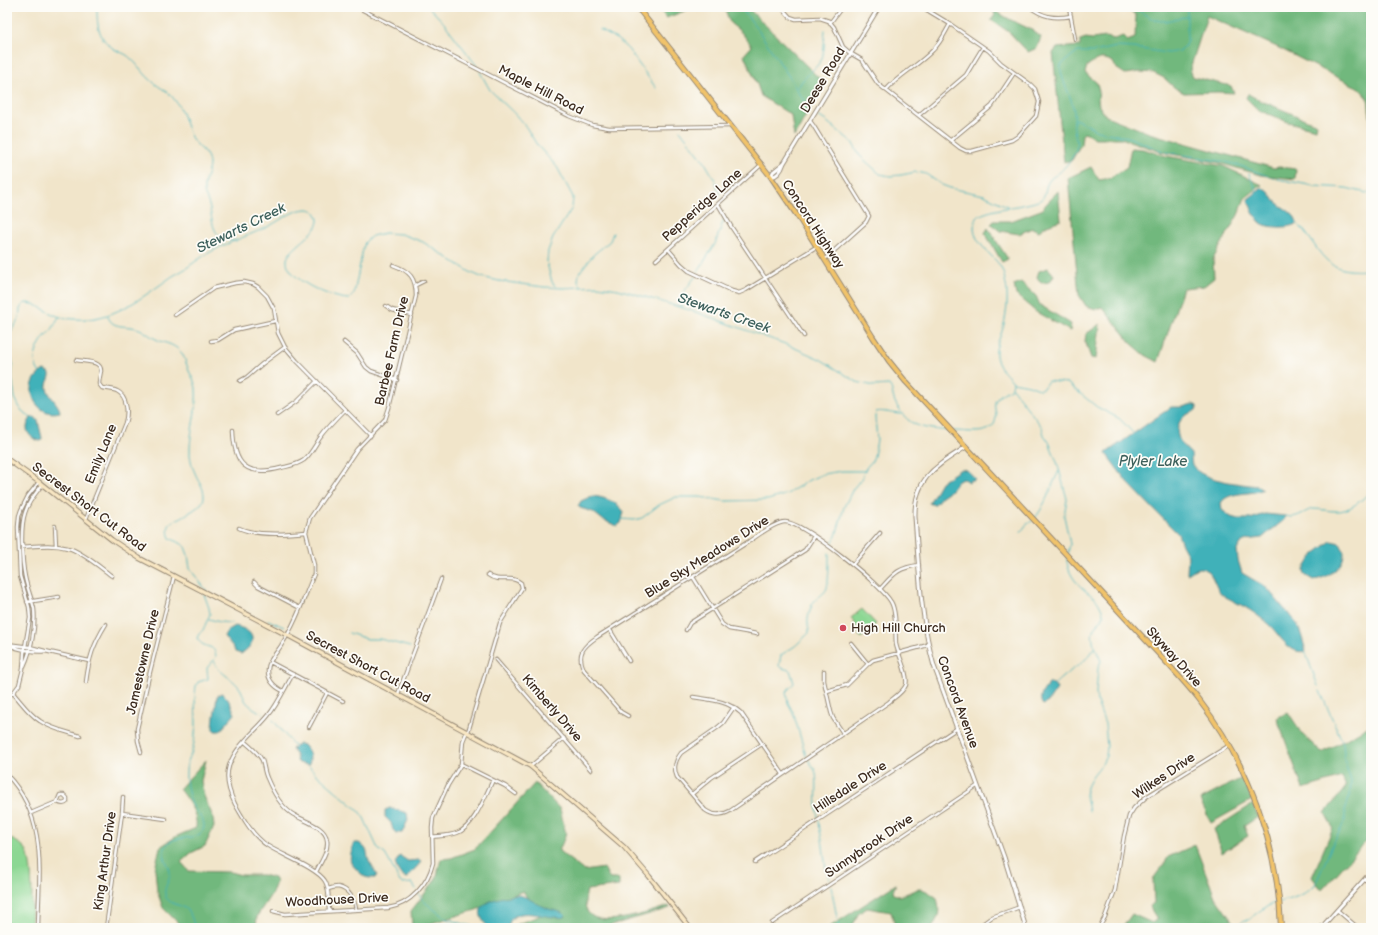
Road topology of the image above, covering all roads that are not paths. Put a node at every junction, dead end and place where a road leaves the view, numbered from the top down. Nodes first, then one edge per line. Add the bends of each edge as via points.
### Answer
1 (357, 7) edge
2 (635, 7) edge
3 (641, 7) edge
4 (781, 7) edge
5 (842, 7) edge
6 (879, 7) edge
7 (922, 7) edge
8 (1030, 7) edge
9 (1069, 7) edge
10 (641, 12) junction
11 (1071, 16) junction
12 (830, 23) junction
13 (950, 24) junction
14 (1075, 39) dead end
15 (983, 47) junction
16 (850, 53) junction
17 (1014, 73) junction
18 (886, 90) junction
19 (919, 115) junction
20 (810, 121) junction
21 (731, 126) junction
22 (951, 140) junction
23 (762, 164) junction
24 (771, 177) junction
25 (718, 204) junction
26 (816, 247) junction
27 (668, 249) junction
28 (656, 260) dead end
29 (824, 260) junction
30 (393, 264) dead end
31 (766, 278) junction
32 (424, 280) dead end
33 (416, 285) junction
34 (386, 306) dead end
35 (175, 315) dead end
36 (412, 315) junction
37 (276, 321) junction
38 (804, 336) dead end
39 (211, 341) dead end
40 (344, 342) dead end
41 (285, 347) junction
42 (76, 360) dead end
43 (396, 380) junction
44 (240, 381) dead end
45 (317, 381) junction
46 (345, 410) junction
47 (277, 414) dead end
48 (233, 430) dead end
49 (371, 436) junction
50 (966, 447) junction
51 (7, 459) edge
52 (41, 484) junction
53 (86, 519) junction
54 (55, 526) dead end
55 (239, 528) dead end
56 (306, 532) junction
57 (880, 533) dead end
58 (814, 536) junction
59 (56, 546) junction
60 (19, 547) junction
61 (23, 547) junction
62 (852, 564) junction
63 (919, 565) junction
64 (488, 575) dead end
65 (112, 576) dead end
66 (174, 576) junction
67 (693, 577) junction
68 (442, 579) dead end
69 (254, 582) dead end
70 (880, 589) junction
71 (60, 597) dead end
72 (32, 601) junction
73 (27, 602) junction
74 (300, 608) junction
75 (712, 609) junction
76 (106, 624) dead end
77 (610, 630) junction
78 (686, 630) dead end
79 (757, 634) dead end
80 (287, 635) junction
81 (851, 643) dead end
82 (7, 644) edge
83 (928, 645) junction
84 (25, 648) junction
85 (30, 648) junction
86 (899, 653) junction
87 (496, 660) dead end
88 (89, 661) junction
89 (629, 661) dead end
90 (270, 662) junction
91 (868, 664) junction
92 (23, 668) junction
93 (824, 671) dead end
94 (293, 674) junction
95 (86, 682) dead end
96 (283, 691) junction
97 (827, 691) junction
98 (327, 692) junction
99 (14, 694) junction
100 (398, 694) junction
101 (7, 697) edge
102 (693, 697) dead end
103 (343, 701) dead end
104 (734, 707) junction
105 (628, 716) dead end
106 (309, 727) dead end
107 (956, 729) junction
108 (467, 732) junction
109 (843, 733) junction
110 (80, 736) dead end
111 (564, 738) junction
112 (245, 742) junction
113 (762, 744) junction
114 (1230, 745) junction
115 (141, 752) dead end
116 (461, 764) junction
117 (531, 766) junction
118 (592, 770) dead end
119 (783, 774) junction
120 (7, 775) edge
121 (493, 780) junction
122 (977, 786) junction
123 (516, 794) dead end
124 (692, 794) junction
125 (123, 797) dead end
126 (57, 802) dead end
127 (31, 812) junction
128 (122, 813) junction
129 (166, 819) dead end
130 (432, 837) junction
131 (755, 862) dead end
132 (316, 872) junction
133 (1371, 872) edge
134 (328, 889) junction
135 (1020, 907) junction
136 (356, 910) junction
137 (1336, 910) junction
138 (274, 911) dead end
139 (329, 911) junction
140 (772, 923) dead end
141 (38, 928) edge
142 (106, 928) edge
143 (690, 928) edge
144 (977, 928) edge
145 (1026, 928) edge
146 (1099, 928) edge
147 (1282, 928) edge
148 (1321, 928) edge
149 (1358, 928) edge

1 - 21 street, Maple Hill Road via 592,126
2 - 10 highway, Concord Highway
3 - 10 highway
4 - 12 street via 796,20 820,18
5 - 12 street
6 - 16 street, Deese Road
7 - 13 street
8 - 11 street via 1039,14 1058,18
9 - 11 street
10 - 21 highway, Concord Highway
11 - 14 street
12 - 16 street via 843,47
13 - 15 street
13 - 18 street via 932,51 897,78
15 - 17 street
15 - 19 street via 966,75
16 - 18 street via 862,60 878,84
16 - 20 street, Deese Road
17 - 22 street via 992,106
17 - 22 street via 1035,89 1039,102 1036,116 1022,132 1012,140 972,151 960,148
18 - 19 street
19 - 22 street
20 - 24 street, Deese Road via 783,167 776,176
20 - 29 street via 869,216 866,222
21 - 23 highway, Concord Highway
23 - 24 highway, Concord Highway
23 - 25 street, Pepperidge Lane
24 - 26 highway, Concord Highway
25 - 27 street, Pepperidge Lane
25 - 31 street
26 - 29 highway, Concord Highway
26 - 31 street
27 - 28 street, Pepperidge Lane
27 - 31 street via 689,271 732,291 741,293
29 - 50 highway, Concord Highway via 889,361
30 - 33 street, Barbee Farm Drive via 408,272
31 - 38 street
32 - 33 street
33 - 36 street, Barbee Farm Drive
34 - 36 street
35 - 37 street via 214,288 244,282 253,284 267,296 274,309
36 - 43 street, Barbee Farm Drive
37 - 39 street via 234,330 218,340
37 - 41 street via 279,336
40 - 43 street via 357,353 371,371
41 - 44 street
41 - 45 street
42 - 53 street, Emily Lane via 100,366 99,384 102,388 115,390 121,394 125,400 127,413
43 - 49 street, Barbee Farm Drive via 388,415
45 - 46 street
45 - 47 street via 297,401
46 - 48 street via 304,459 299,463 270,471 253,470 240,461 234,447
46 - 49 street
49 - 56 street, Barbee Farm Drive via 348,462 314,512
50 - 63 street, Concord Avenue via 929,474 919,490 915,510
50 - 114 highway, Skyway Drive via 1186,684 1211,715
51 - 52 main road, Secrest Short Cut Road
52 - 53 main road, Secrest Short Cut Road
52 - 60 street via 28,496 21,510 18,527
52 - 61 street via 25,512
53 - 66 main road, Secrest Short Cut Road via 126,550
54 - 59 street
55 - 56 street via 274,533
56 - 74 street via 314,574
57 - 62 street
58 - 62 street, Blue Sky Meadows Drive
58 - 67 street, Blue Sky Meadows Drive via 798,526 782,522
58 - 75 street via 805,550
59 - 61 street
59 - 65 street via 74,550
60 - 61 street
60 - 73 street via 20,576
61 - 72 street via 25,576
62 - 70 street, Blue Sky Meadows Drive
63 - 70 street via 899,570
63 - 83 street, Concord Avenue
64 - 108 street, Woodhouse Drive via 495,580 516,580 521,583 522,588 500,623
66 - 80 main road, Secrest Short Cut Road
66 - 115 street, Jamestowne Drive via 137,729
67 - 75 street
67 - 77 street, Blue Sky Meadows Drive
68 - 100 street
69 - 74 street
70 - 86 street, Blue Sky Meadows Drive via 892,602
71 - 72 street
72 - 73 street
72 - 85 street via 34,619
73 - 84 street via 30,618
74 - 80 street
75 - 78 street via 690,623
75 - 79 street via 722,624 729,628
76 - 88 street
77 - 89 street
77 - 105 street, Blue Sky Meadows Drive via 588,643 583,649 582,664 584,670 618,710
80 - 90 street
80 - 100 main road, Secrest Short Cut Road
81 - 91 street
82 - 84 street
83 - 86 street
83 - 107 street, Concord Avenue
84 - 85 street
84 - 92 street
85 - 88 street
85 - 92 street
86 - 91 street via 873,660
86 - 109 street, Blue Sky Meadows Drive via 906,678 903,689 889,702
87 - 111 street, Kimberly Drive
88 - 95 street
90 - 94 street
90 - 96 street via 267,670 270,681
91 - 97 street via 847,685
92 - 99 street via 20,685
93 - 97 street
94 - 96 street
94 - 98 street
96 - 112 street via 268,716
97 - 109 street via 833,718
98 - 103 street
98 - 106 street
99 - 101 street
99 - 110 street via 40,722
100 - 108 main road, Secrest Short Cut Road
102 - 104 street via 724,702
104 - 113 street
104 - 124 street, Blue Sky Meadows Drive via 723,723 677,758 674,771
107 - 122 street, Concord Avenue
107 - 131 street, Hillsdale Drive
108 - 116 street, Woodhouse Drive via 463,741
108 - 117 main road, Secrest Short Cut Road
109 - 119 street, Blue Sky Meadows Drive
111 - 117 street
111 - 118 street, Kimberly Drive
112 - 132 street via 262,760 266,777 284,807 321,830 326,836 327,851
112 - 132 street via 233,756 227,779 239,810 248,826 260,839
113 - 119 street
113 - 124 street
114 - 146 street, Wilkes Drive via 1146,797 1134,808 1129,816 1124,836 1115,890
114 - 147 highway, Skyway Drive via 1248,780 1265,827 1275,866
116 - 121 street
116 - 130 street, Woodhouse Drive via 433,818
117 - 143 main road, Secrest Short Cut Road via 624,847
119 - 124 street, Blue Sky Meadows Drive via 724,814 710,814
120 - 127 street via 25,798
121 - 123 street
121 - 130 street via 464,829 450,835
122 - 135 street, Concord Avenue
122 - 140 street, Sunnybrook Drive
125 - 128 street, King Arthur Drive
126 - 127 street
127 - 141 street via 40,859
128 - 129 street
128 - 142 street, King Arthur Drive
130 - 136 street, Woodhouse Drive via 432,869 429,877 409,900 395,907
132 - 134 street
133 - 137 street
134 - 136 street via 338,887 344,890 355,902
134 - 139 street
135 - 144 street via 992,917
135 - 145 street, Concord Avenue
136 - 139 street, Woodhouse Drive
137 - 148 street
137 - 149 street
138 - 139 street, Woodhouse Drive via 285,914

